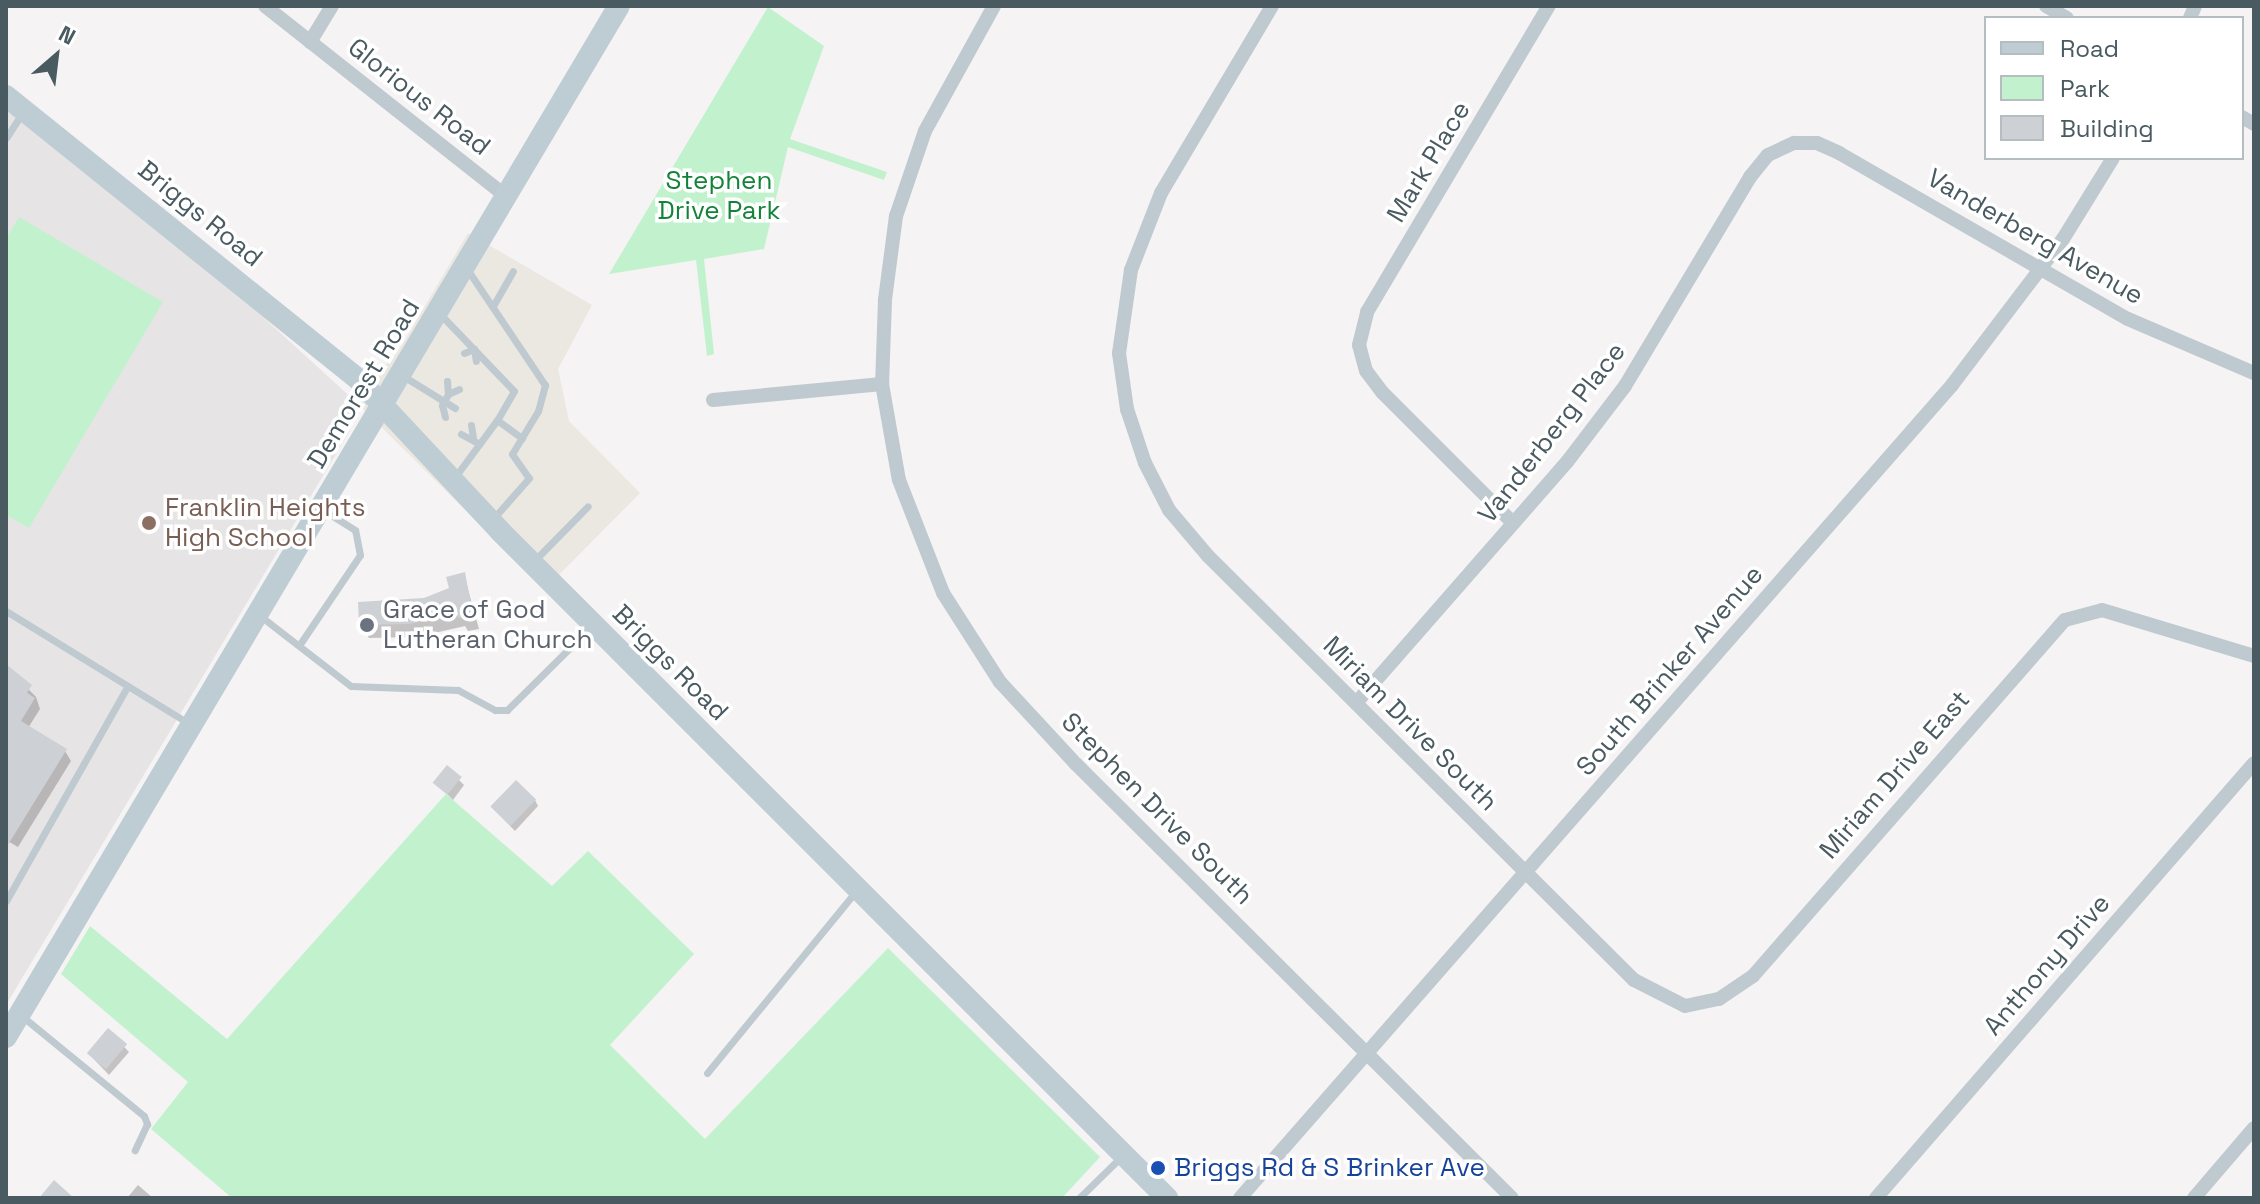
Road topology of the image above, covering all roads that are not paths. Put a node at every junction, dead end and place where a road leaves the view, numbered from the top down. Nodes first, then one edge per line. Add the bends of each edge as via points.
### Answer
1 (265, 6) edge
2 (332, 6) edge
3 (619, 6) edge
4 (994, 6) edge
5 (1272, 6) edge
6 (1549, 6) edge
7 (2046, 6) edge
8 (2064, 16) edge
9 (310, 42) junction
10 (6, 96) edge
11 (24, 110) junction
12 (6, 138) edge
13 (1794, 143) joint
14 (2112, 160) edge
15 (506, 196) junction
16 (465, 267) junction
17 (2041, 269) junction
18 (513, 271) dead end
19 (493, 306) junction
20 (439, 313) junction
21 (474, 349) junction
22 (464, 353) dead end
23 (476, 361) dead end
24 (2254, 373) edge
25 (403, 376) junction
26 (447, 381) dead end
27 (882, 384) junction
28 (459, 389) dead end
29 (448, 394) junction
30 (713, 400) dead end
31 (442, 405) junction
32 (455, 408) dead end
33 (382, 409) junction
34 (445, 417) dead end
35 (497, 420) junction
36 (471, 425) dead end
37 (461, 434) dead end
38 (473, 437) junction
39 (522, 438) junction
40 (480, 444) junction
41 (451, 482) junction
42 (588, 506) dead end
43 (322, 509) junction
44 (490, 521) junction
45 (1513, 523) junction
46 (532, 564) junction
47 (6, 611) edge
48 (257, 614) junction
49 (593, 625) junction
50 (300, 644) junction
51 (2254, 656) edge
52 (127, 687) junction
53 (1356, 703) junction
54 (191, 725) junction
55 (2254, 763) edge
56 (1526, 873) junction
57 (857, 889) junction
58 (6, 901) edge
59 (1719, 999) joint
60 (19, 1015) junction
61 (6, 1037) edge
62 (1367, 1053) junction
63 (707, 1073) dead end
64 (2254, 1128) edge
65 (135, 1150) dead end
66 (1124, 1154) junction
67 (1079, 1198) edge
68 (1167, 1198) edge
69 (1240, 1198) edge
70 (1512, 1198) edge
71 (1876, 1198) edge
72 (2194, 1198) edge

1 - 9 street, Glorious Road
2 - 9 street
3 - 15 street, Demorest Road
4 - 27 street, Stephen Drive South via 925,131 896,216
5 - 53 street, Miriam Drive South via 1145,230 1122,309 1119,353 1127,409 1145,463 1169,510 1208,556
6 - 45 street, Mark Place via 1367,312 1359,345 1366,371 1382,392
7 - 8 street
9 - 15 street, Glorious Road
10 - 11 street, Briggs Road
11 - 12 lane
11 - 33 street, Briggs Road via 348,370
13 - 17 street, Vanderberg Avenue via 1817,143 1839,153
13 - 45 street, Vanderberg Place via 1768,155 1750,177 1625,386
14 - 17 street, South Brinker Avenue
15 - 16 street, Demorest Road
16 - 19 lane
16 - 20 street, Demorest Road
17 - 24 street, Vanderberg Avenue via 2128,319
17 - 56 street, South Brinker Avenue via 1952,385
18 - 19 lane
19 - 39 lane via 545,385
20 - 21 lane
20 - 25 street, Demorest Road
21 - 22 lane
21 - 23 lane
21 - 35 lane via 516,394
25 - 31 lane
25 - 33 street, Demorest Road
26 - 29 lane
27 - 30 street
27 - 62 street, Stephen Drive South via 899,480 943,593 1000,682
28 - 29 lane
29 - 31 lane
31 - 32 lane
31 - 34 lane
33 - 41 street, Briggs Road
33 - 43 street, Demorest Road
35 - 39 lane
35 - 40 lane
36 - 38 lane
37 - 38 lane
38 - 40 lane
39 - 44 lane via 512,454 529,478
40 - 41 lane
41 - 44 street, Briggs Road
42 - 46 lane
43 - 48 street, Demorest Road
43 - 50 lane via 355,530 360,555
44 - 46 street, Briggs Road
45 - 53 street, Vanderberg Place
46 - 49 street, Briggs Road
47 - 52 lane
48 - 50 lane
48 - 54 street, Demorest Road
49 - 50 lane via 507,710 495,710 458,690 351,686
49 - 57 street, Briggs Road
51 - 59 street, Miriam Drive East via 2120,614 2085,611 2057,628 1753,976
52 - 54 lane
52 - 58 lane
53 - 56 street, Miriam Drive South
54 - 60 street, Demorest Road
55 - 71 street, Anthony Drive
56 - 59 street, Miriam Drive South via 1646,988 1685,1006
56 - 62 street, South Brinker Avenue
57 - 63 lane
57 - 66 street, Briggs Road
60 - 61 street, Demorest Road
60 - 65 lane via 144,1116 147,1124
62 - 69 street, South Brinker Avenue
62 - 70 street, Stephen Drive South
64 - 72 street
66 - 67 lane
66 - 68 street, Briggs Road

